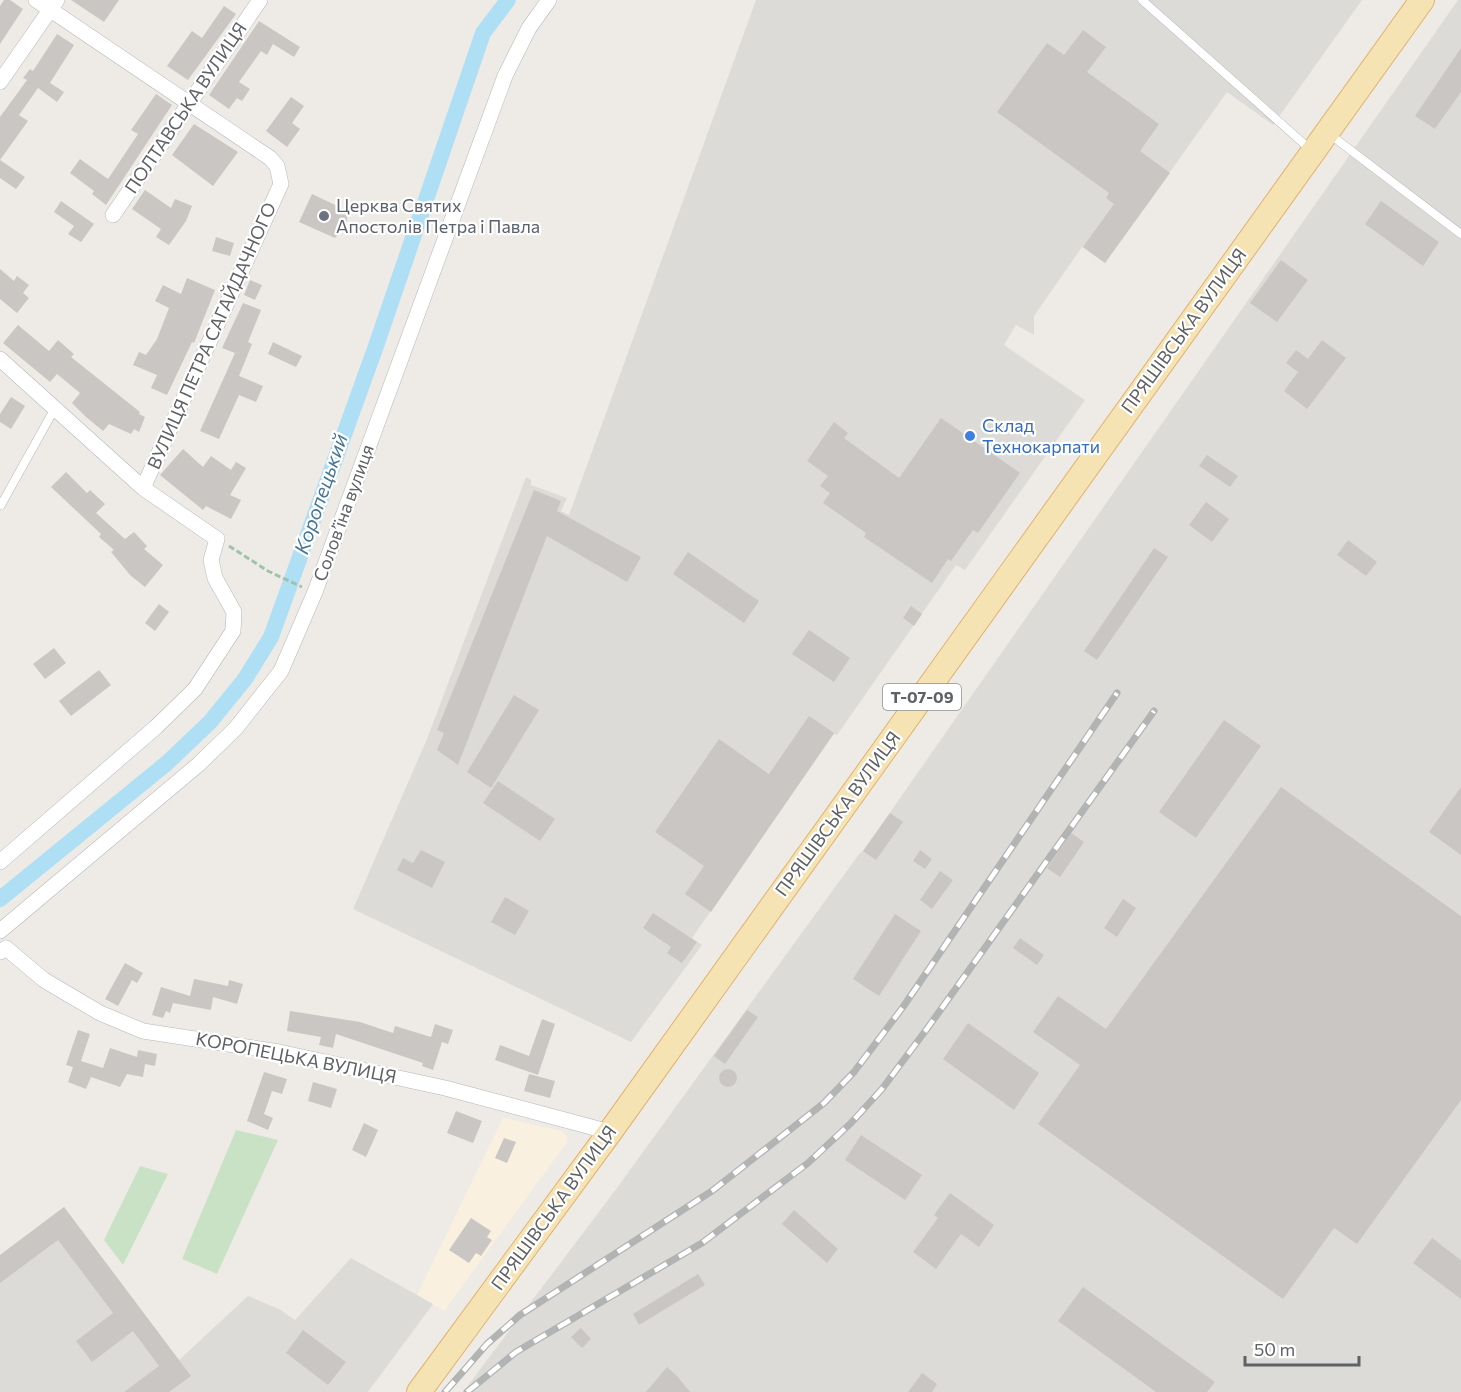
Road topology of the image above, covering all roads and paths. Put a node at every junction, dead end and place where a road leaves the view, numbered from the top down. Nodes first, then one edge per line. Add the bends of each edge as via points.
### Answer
1 (36, 0) edge
2 (260, 0) edge
3 (549, 0) edge
4 (1142, 0) edge
5 (1422, 0) edge
6 (54, 5) edge
7 (0, 82) edge
8 (189, 103) junction
9 (1327, 132) junction
10 (1313, 152) junction
11 (112, 215) dead end
12 (1461, 234) edge
13 (0, 358) edge
14 (55, 408) junction
15 (144, 488) junction
16 (1, 505) edge
17 (217, 539) junction
18 (301, 586) dead end
19 (0, 862) edge
20 (0, 931) edge
21 (2, 947) edge
22 (610, 1132) junction
23 (419, 1392) edge

1 - 6 street
2 - 8 street, ПОЛТАВСЬКА ВУЛИЦЯ
3 - 20 street, Соловʼїна вулиця via 505,76 315,592 281,671 236,728 199,764
4 - 10 lane
5 - 9 main road, ПРЯШІВСЬКА ВУЛИЦЯ / Т-07-09
6 - 7 street
6 - 8 street
8 - 11 street, ПОЛТАВСЬКА ВУЛИЦЯ
8 - 15 street, ВУЛИЦЯ ПЕТРА САГАЙДАЧНОГО via 270,158 277,166 280,184
9 - 10 main road, ПРЯШІВСЬКА ВУЛИЦЯ / Т-07-09
9 - 12 lane
10 - 22 main road, ПРЯШІВСЬКА ВУЛИЦЯ / Т-07-09
13 - 14 street, ВУЛИЦЯ ПЕТРА САГАЙДАЧНОГО
14 - 15 street, ВУЛИЦЯ ПЕТРА САГАЙДАЧНОГО
14 - 16 lane
15 - 17 street, ВУЛИЦЯ ПЕТРА САГАЙДАЧНОГО
17 - 18 path
17 - 19 street via 211,560 215,578 234,612 233,632 195,689
21 - 22 street, КОРОПЕЦЬКА ВУЛИЦЯ via 44,980 100,1013 143,1031 279,1052 401,1078
22 - 23 main road, ПРЯШІВСЬКА ВУЛИЦЯ / Т-07-09

